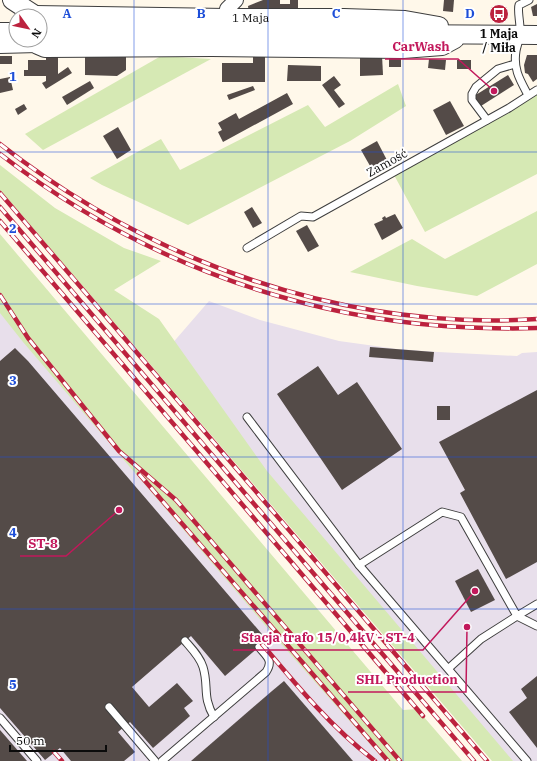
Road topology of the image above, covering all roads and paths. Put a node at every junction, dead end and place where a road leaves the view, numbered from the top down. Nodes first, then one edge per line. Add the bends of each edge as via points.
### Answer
1 (11, 0) edge
2 (236, 0) edge
3 (529, 0) edge
4 (23, 8) edge
5 (48, 15) edge
6 (226, 18) junction
7 (467, 34) junction
8 (529, 34) edge
9 (48, 41) edge
10 (48, 41) edge
11 (515, 64) junction
12 (537, 90) edge
13 (528, 96) junction
14 (487, 120) junction
15 (247, 248) dead end
16 (247, 418) dead end
17 (359, 565) junction
18 (537, 604) edge
19 (517, 616) junction
20 (537, 626) edge
21 (185, 641) dead end
22 (258, 647) dead end
23 (449, 668) junction
24 (108, 707) dead end
25 (214, 716) junction
26 (0, 718) edge
27 (37, 761) edge
28 (155, 761) edge
29 (162, 761) edge
30 (527, 761) edge

1 - 4 street
2 - 6 street via 227,9
3 - 8 lane via 517,8
5 - 6 street, 1 Maja
6 - 7 street, 1 Maja via 405,20 443,26
7 - 8 street, 1 Maja
7 - 9 street, 1 Maja
7 - 10 street, 1 Maja via 442,46 403,49 212,47
8 - 11 lane via 516,53
11 - 13 lane
11 - 14 lane via 498,69 476,87 472,94 472,100
12 - 13 lane, Zamość
13 - 14 lane, Zamość
14 - 15 lane, Zamość via 313,217 301,216
16 - 17 lane
17 - 19 lane via 442,512 461,517
17 - 23 lane
18 - 19 lane
19 - 20 lane
19 - 23 lane via 481,639
21 - 25 lane via 199,657 203,667 206,698
22 - 25 lane via 270,660 269,668
23 - 30 lane
24 - 28 lane
25 - 29 lane
26 - 27 lane

